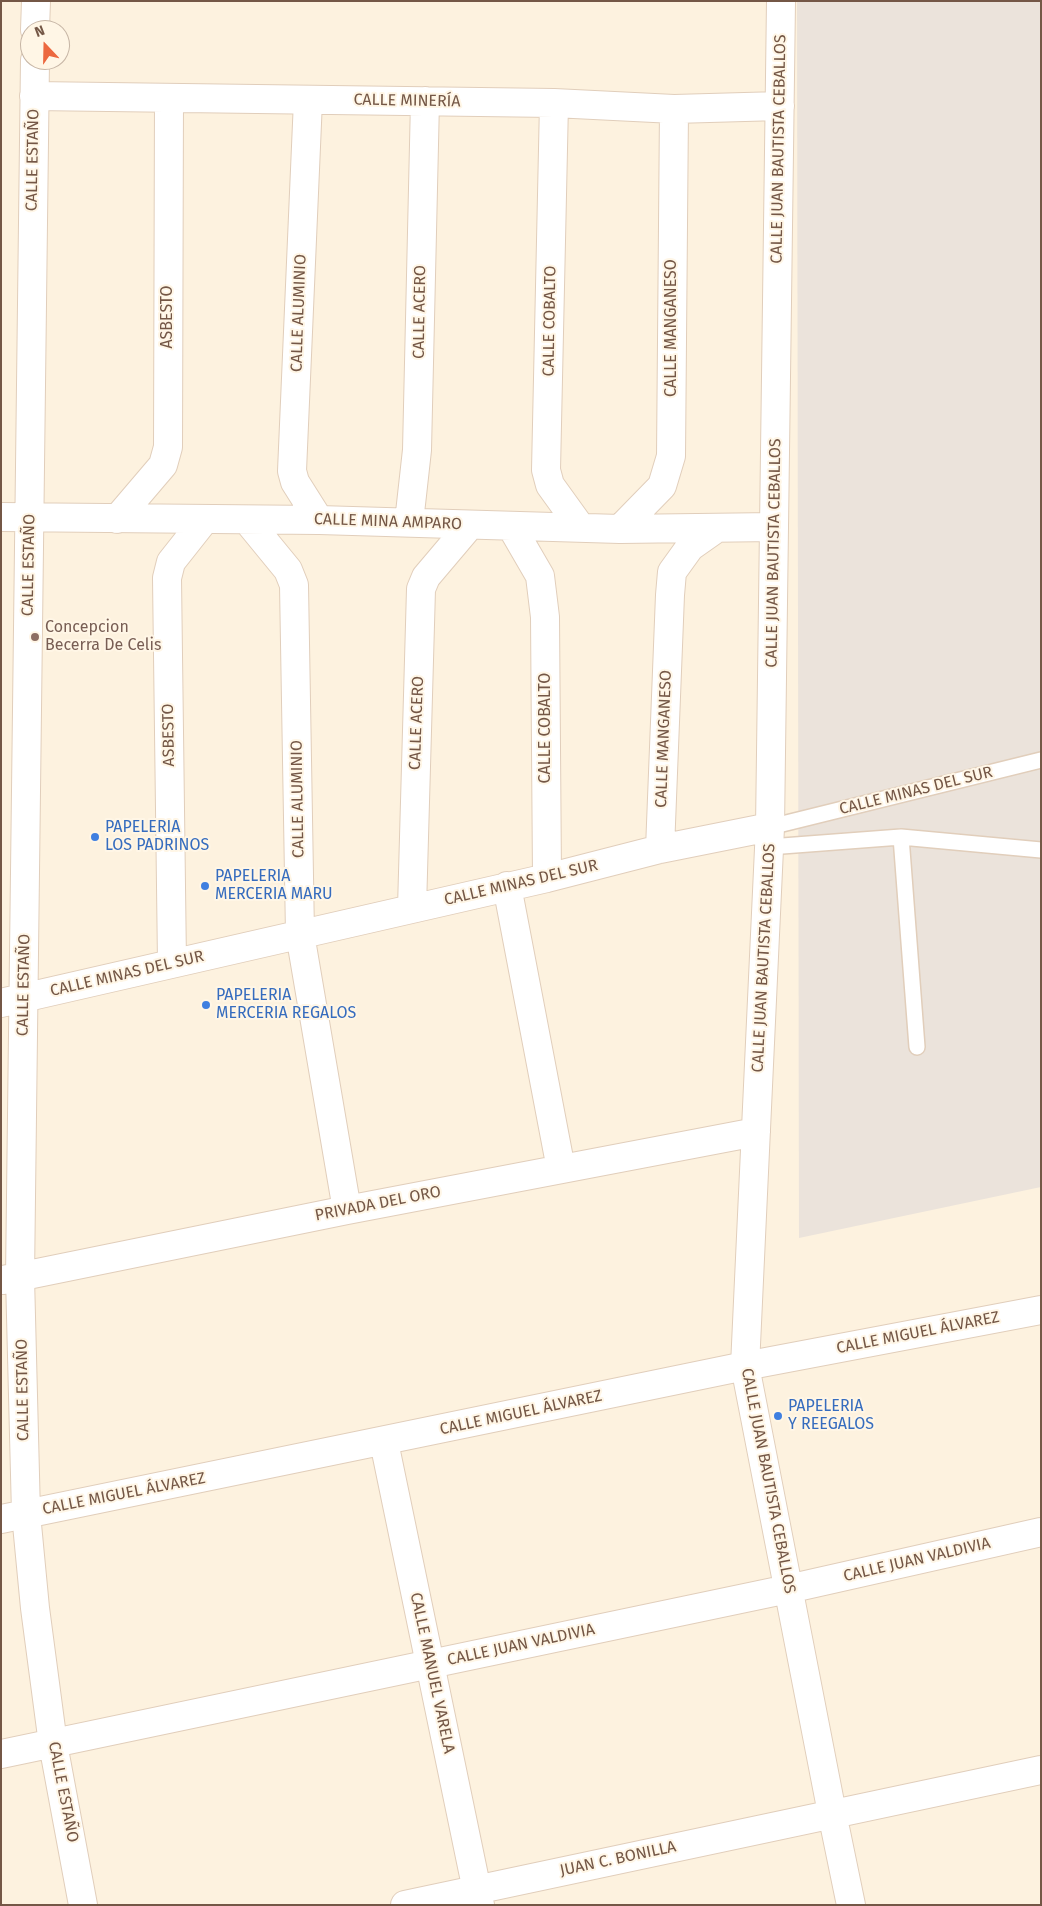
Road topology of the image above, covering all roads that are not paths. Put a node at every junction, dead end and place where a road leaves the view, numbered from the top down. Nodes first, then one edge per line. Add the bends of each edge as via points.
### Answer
1 (36, 1) edge
2 (781, 1) edge
3 (35, 20) edge
4 (35, 70) edge
5 (34, 96) junction
6 (169, 98) junction
7 (308, 100) junction
8 (425, 102) junction
9 (554, 103) junction
10 (780, 106) junction
11 (674, 109) junction
12 (1, 517) edge
13 (29, 517) junction
14 (117, 519) junction
15 (205, 520) junction
16 (247, 520) junction
17 (319, 520) junction
18 (409, 522) junction
19 (470, 525) junction
20 (511, 526) junction
21 (774, 527) junction
22 (581, 528) junction
23 (717, 528) junction
24 (620, 529) junction
25 (1041, 760) edge
26 (770, 837) junction
27 (901, 837) junction
28 (660, 849) junction
29 (1041, 850) edge
30 (547, 878) junction
31 (507, 886) junction
32 (412, 908) junction
33 (300, 934) junction
34 (172, 963) junction
35 (12, 1000) edge
36 (917, 1047) dead end
37 (756, 1132) junction
38 (560, 1169) junction
39 (347, 1210) junction
40 (11, 1279) edge
41 (1041, 1310) edge
42 (745, 1366) junction
43 (384, 1442) junction
44 (14, 1517) edge
45 (1041, 1532) edge
46 (788, 1589) junction
47 (430, 1664) junction
48 (53, 1744) junction
49 (1, 1754) edge
50 (1041, 1770) edge
51 (832, 1813) junction
52 (479, 1897) edge
53 (84, 1905) edge
54 (405, 1905) edge
55 (852, 1905) edge

1 - 3 street
2 - 10 street, CALLE JUAN BAUTISTA CEBALLOS
4 - 5 street, CALLE ESTAÑO
5 - 6 street, CALLE MINERÍA
5 - 13 street, CALLE ESTAÑO
6 - 7 street, CALLE MINERÍA
6 - 14 street, ASBESTO via 168,447 163,464
7 - 8 street, CALLE MINERÍA
7 - 17 street, CALLE ALUMINIO via 292,471 295,482
8 - 9 street, CALLE MINERÍA
8 - 18 street, CALLE ACERO via 417,450
9 - 11 street, CALLE MINERÍA
9 - 22 street, CALLE COBALTO via 546,470 550,485
10 - 11 street, CALLE MINERÍA
10 - 21 street, CALLE JUAN BAUTISTA CEBALLOS
11 - 24 street, CALLE MANGANESO via 671,456 662,486
12 - 13 street, CALLE MINA AMPARO
13 - 14 street, CALLE MINA AMPARO
13 - 35 street, CALLE ESTAÑO
14 - 15 street, CALLE MINA AMPARO
15 - 16 street, CALLE MINA AMPARO
15 - 34 street, ASBESTO via 171,562 167,578
16 - 17 street, CALLE MINA AMPARO
16 - 33 street, CALLE ALUMINIO via 288,570 294,586
17 - 18 street, CALLE MINA AMPARO
18 - 19 street, CALLE MINA AMPARO
19 - 20 street, CALLE MINA AMPARO
19 - 32 street, CALLE ACERO via 426,577 421,589
20 - 22 street, CALLE MINA AMPARO
20 - 30 street, CALLE COBALTO via 540,576 546,617
21 - 23 street, CALLE MINA AMPARO
21 - 26 street, CALLE JUAN BAUTISTA CEBALLOS
22 - 24 street, CALLE MINA AMPARO
23 - 24 street, CALLE MINA AMPARO
23 - 28 street, CALLE MANGANESO via 690,547 672,572
25 - 26 lane, CALLE MINAS DEL SUR
26 - 27 lane
26 - 28 street, CALLE MINAS DEL SUR
26 - 37 street, CALLE JUAN BAUTISTA CEBALLOS
27 - 29 lane
27 - 36 lane
28 - 30 street, CALLE MINAS DEL SUR
30 - 31 street, CALLE MINAS DEL SUR
31 - 32 street, CALLE MINAS DEL SUR
31 - 38 street
32 - 33 street, CALLE MINAS DEL SUR
33 - 34 street, CALLE MINAS DEL SUR
33 - 39 street, CALLE ALUMINIO
34 - 35 street, CALLE MINAS DEL SUR
35 - 40 street, CALLE ESTAÑO
37 - 38 street, PRIVADA DEL ORO
37 - 42 street, CALLE JUAN BAUTISTA CEBALLOS
38 - 39 street, PRIVADA DEL ORO
39 - 40 street, PRIVADA DEL ORO
40 - 44 street, CALLE ESTAÑO
41 - 42 street, CALLE MIGUEL ÁLVAREZ
42 - 43 street, CALLE MIGUEL ÁLVAREZ
42 - 46 street, CALLE JUAN BAUTISTA CEBALLOS
43 - 44 street, CALLE MIGUEL ÁLVAREZ
43 - 47 street, CALLE MANUEL VARELA
44 - 48 street, CALLE ESTAÑO via 35,1608
45 - 46 street, CALLE JUAN VALDIVIA
46 - 47 street, CALLE JUAN VALDIVIA
46 - 51 street, CALLE JUAN BAUTISTA CEBALLOS
47 - 48 street, CALLE JUAN VALDIVIA
47 - 52 street, CALLE MANUEL VARELA
48 - 49 street, CALLE JUAN VALDIVIA
48 - 53 street, CALLE ESTAÑO
50 - 51 street, JUAN C. BONILLA
51 - 52 street, JUAN C. BONILLA
51 - 55 street, CALLE JUAN BAUTISTA CEBALLOS
52 - 54 street, JUAN C. BONILLA

